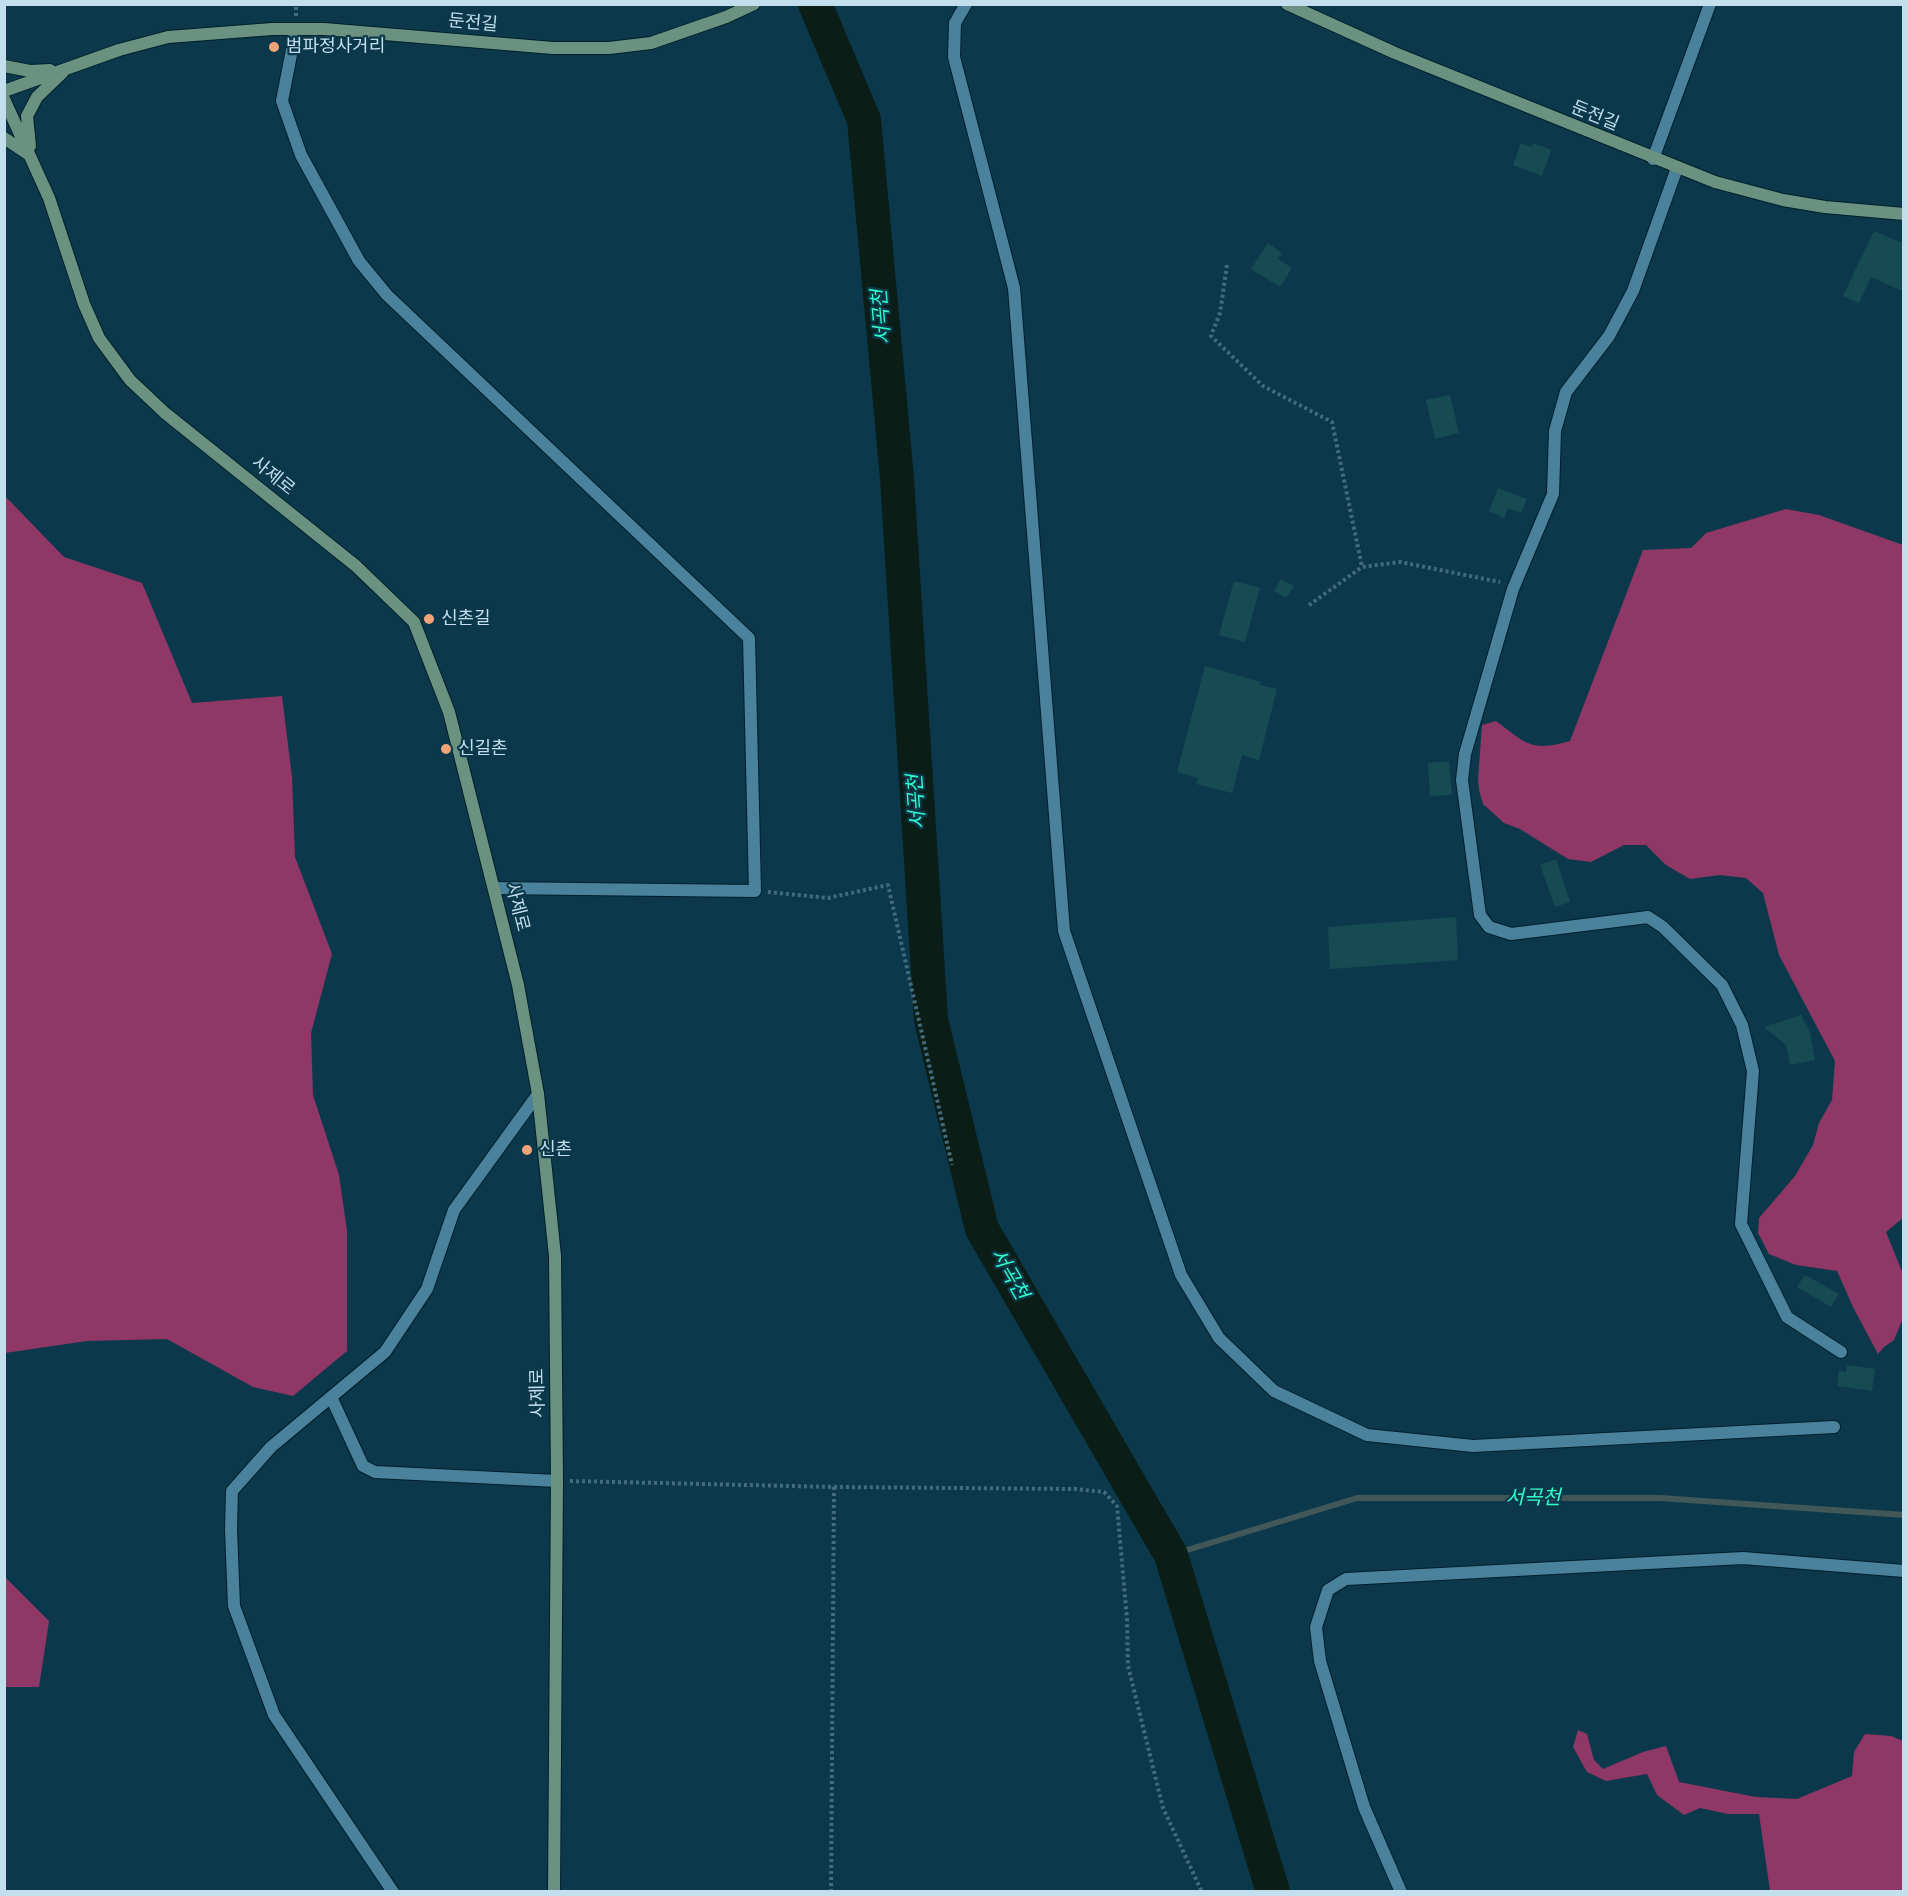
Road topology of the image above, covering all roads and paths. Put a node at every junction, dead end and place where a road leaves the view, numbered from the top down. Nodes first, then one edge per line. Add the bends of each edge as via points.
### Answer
1 (754, 4) edge
2 (966, 4) edge
3 (1287, 4) edge
4 (1710, 4) edge
5 (296, 29) junction
6 (4, 66) edge
7 (66, 69) junction
8 (4, 91) edge
9 (4, 99) edge
10 (4, 138) edge
11 (31, 156) junction
12 (1653, 159) junction
13 (1677, 168) junction
14 (1904, 214) edge
15 (1227, 265) dead end
16 (1362, 567) junction
17 (1515, 585) junction
18 (1309, 605) dead end
19 (494, 888) junction
20 (755, 891) junction
21 (538, 1094) junction
22 (952, 1165) dead end
23 (1841, 1352) dead end
24 (331, 1397) junction
25 (1834, 1427) dead end
26 (557, 1481) junction
27 (834, 1487) junction
28 (1904, 1571) edge
29 (393, 1892) edge
30 (554, 1892) edge
31 (831, 1892) edge
32 (1202, 1892) edge
33 (1401, 1892) edge

1 - 5 street, 둔전길 via 651,43 609,48 552,48
2 - 25 street via 955,23 954,57 1014,288 1064,931 1181,1275 1219,1338 1274,1391 1366,1435 1473,1446
3 - 12 street, 둔전길 via 1395,53
4 - 12 street
5 - 7 street, 둔전길 via 168,37
5 - 20 street via 282,102 301,155 358,261 387,296 749,638
6 - 7 street via 30,71
7 - 8 street, 둔전길
7 - 11 street via 37,97 27,116
9 - 11 street, 사제로
10 - 11 street
11 - 19 street, 사제로 via 99,338 130,380 165,413 356,566 414,622 449,712
12 - 13 street, 둔전길
13 - 14 street, 둔전길 via 1783,200
13 - 17 street via 1633,291 1609,336 1566,392 1555,431 1553,494
15 - 16 path via 1220,313 1211,336 1263,386 1332,422
16 - 17 path via 1400,562
16 - 18 path
17 - 23 street via 1465,754 1462,780 1480,915 1489,927 1510,934 1648,917 1722,985 1742,1025 1753,1071 1741,1224 1787,1317
19 - 20 street
19 - 21 street, 사제로 via 518,985
20 - 22 path via 828,898 888,885
21 - 24 street via 454,1210 427,1289 385,1352
21 - 26 street, 사제로 via 555,1256
24 - 26 street via 363,1466 375,1472
24 - 29 street via 272,1447 232,1491 234,1606 274,1715
26 - 27 path
26 - 30 street, 사제로
27 - 31 path
27 - 32 path via 1076,1490 1104,1492 1117,1506 1128,1666 1163,1808
28 - 33 street via 1743,1558 1346,1579 1328,1590 1316,1627 1320,1661 1364,1807

